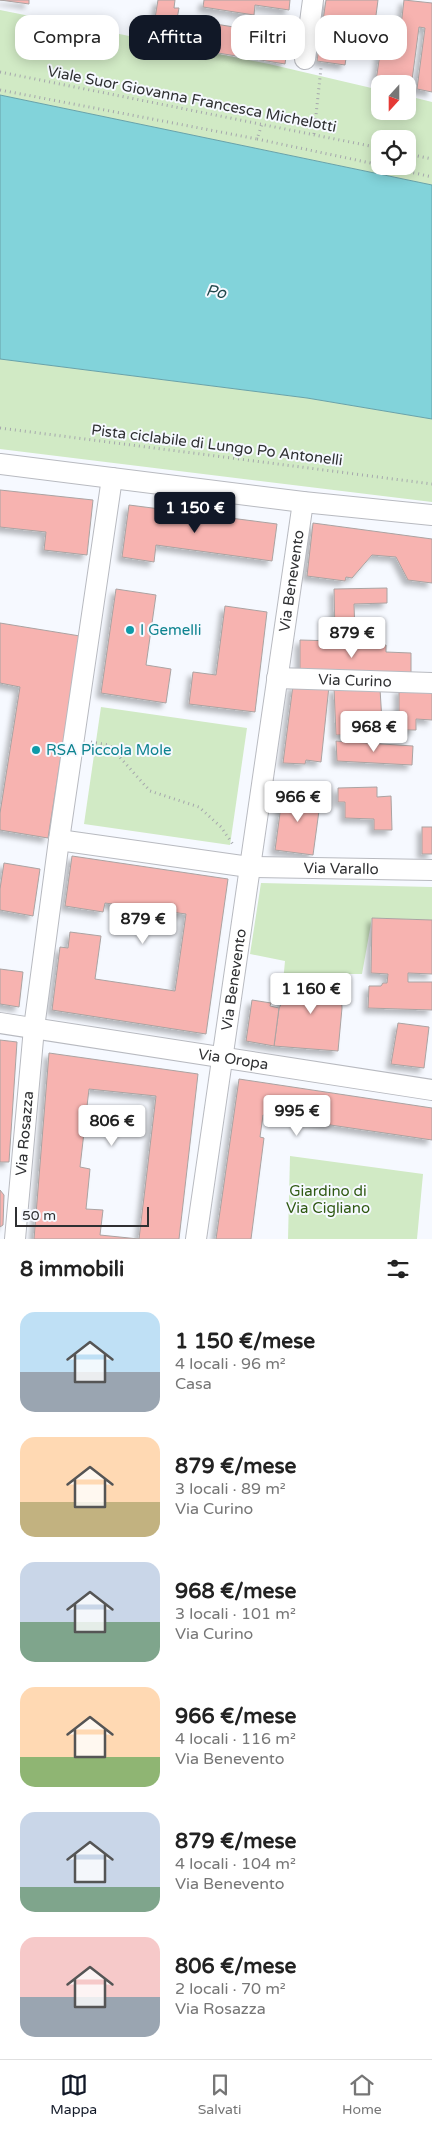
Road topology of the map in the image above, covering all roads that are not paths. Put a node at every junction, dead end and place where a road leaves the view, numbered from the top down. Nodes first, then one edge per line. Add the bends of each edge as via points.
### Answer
1 (313, 0) edge
2 (305, 59) road end
3 (0, 464) edge
4 (112, 478) junction
5 (303, 502) junction
6 (432, 515) edge
7 (277, 678) junction
8 (432, 684) edge
9 (59, 840) junction
10 (249, 867) junction
11 (432, 870) edge
12 (0, 1023) edge
13 (34, 1028) junction
14 (223, 1057) junction
15 (432, 1090) edge
16 (15, 1239) edge
17 (196, 1239) edge

1 - 2 street
3 - 4 street
4 - 5 street
4 - 9 street
5 - 6 street
5 - 7 street, Via Benevento
7 - 8 street, Via Curino
7 - 10 street, Via Benevento
9 - 10 street
9 - 13 street
10 - 11 street, Via Varallo
10 - 14 street, Via Benevento
12 - 13 street, Via Oropa
13 - 14 street, Via Oropa
13 - 16 street, Via Rosazza
14 - 15 street, Via Oropa
14 - 17 street, Via Benevento

